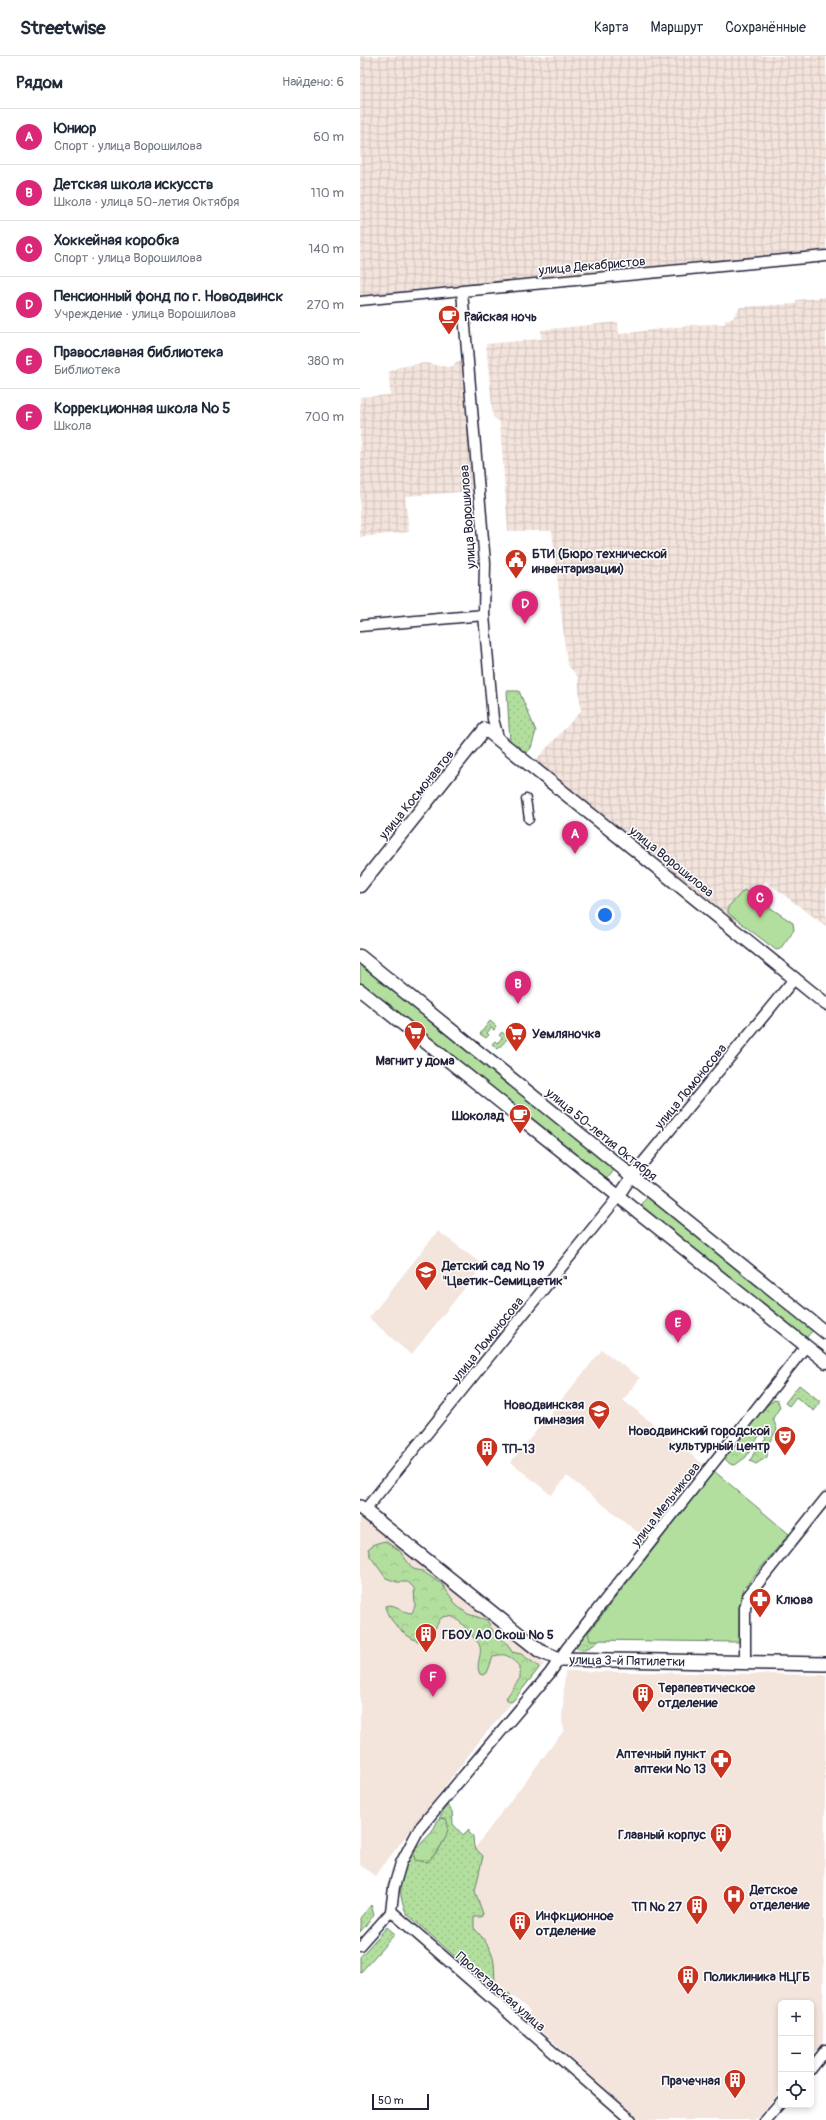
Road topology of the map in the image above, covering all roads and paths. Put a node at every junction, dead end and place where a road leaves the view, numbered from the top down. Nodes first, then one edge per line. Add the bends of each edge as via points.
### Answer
1 (826, 256) edge
2 (462, 291) junction
3 (360, 301) edge
4 (484, 615) junction
5 (360, 626) edge
6 (493, 719) junction
7 (485, 729) junction
8 (499, 741) junction
9 (526, 799) dead end
10 (529, 819) dead end
11 (360, 886) edge
12 (360, 956) edge
13 (794, 978) junction
14 (360, 990) edge
15 (826, 1004) edge
16 (632, 1176) junction
17 (618, 1197) junction
18 (826, 1333) edge
19 (806, 1346) junction
20 (826, 1362) edge
21 (826, 1498) edge
22 (362, 1508) edge
23 (559, 1659) junction
24 (745, 1662) junction
25 (826, 1664) edge
26 (391, 1911) junction
27 (360, 1946) edge
28 (826, 2050) edge
29 (814, 2065) edge
30 (778, 2105) edge
31 (631, 2120) edge
32 (765, 2120) edge

1 - 2 street, улица Декабристов
2 - 3 street, улица Декабристов
2 - 4 street, улица Ворошилова via 486,563
4 - 5 street
4 - 6 street, улица Ворошилова
6 - 7 street, улица Космонавтов
6 - 8 street, улица Ворошилова
7 - 8 main road, улица Ворошилова
7 - 11 main road, улица Космонавтов
8 - 13 main road, улица Ворошилова
9 - 10 street
12 - 16 main road, улица 50-летия Октября
13 - 15 main road, улица Ворошилова
13 - 16 street, улица Ломоносова
14 - 17 main road
16 - 17 street, улица Ломоносова
16 - 18 main road, улица 50-летия Октября
17 - 19 main road
17 - 22 street, улица Ломоносова
19 - 20 main road
19 - 23 street, улица Мельникова
21 - 24 street via 748,1596 745,1608
22 - 23 main road, улица 3-й Пятилетки via 540,1651
23 - 24 main road, улица 3-й Пятилетки
23 - 26 street, улица Мельникова via 419,1830 401,1863
24 - 25 main road, улица 3-й Пятилетки
26 - 27 street
26 - 31 street, Пролетарская улица
28 - 29 street
30 - 32 street

